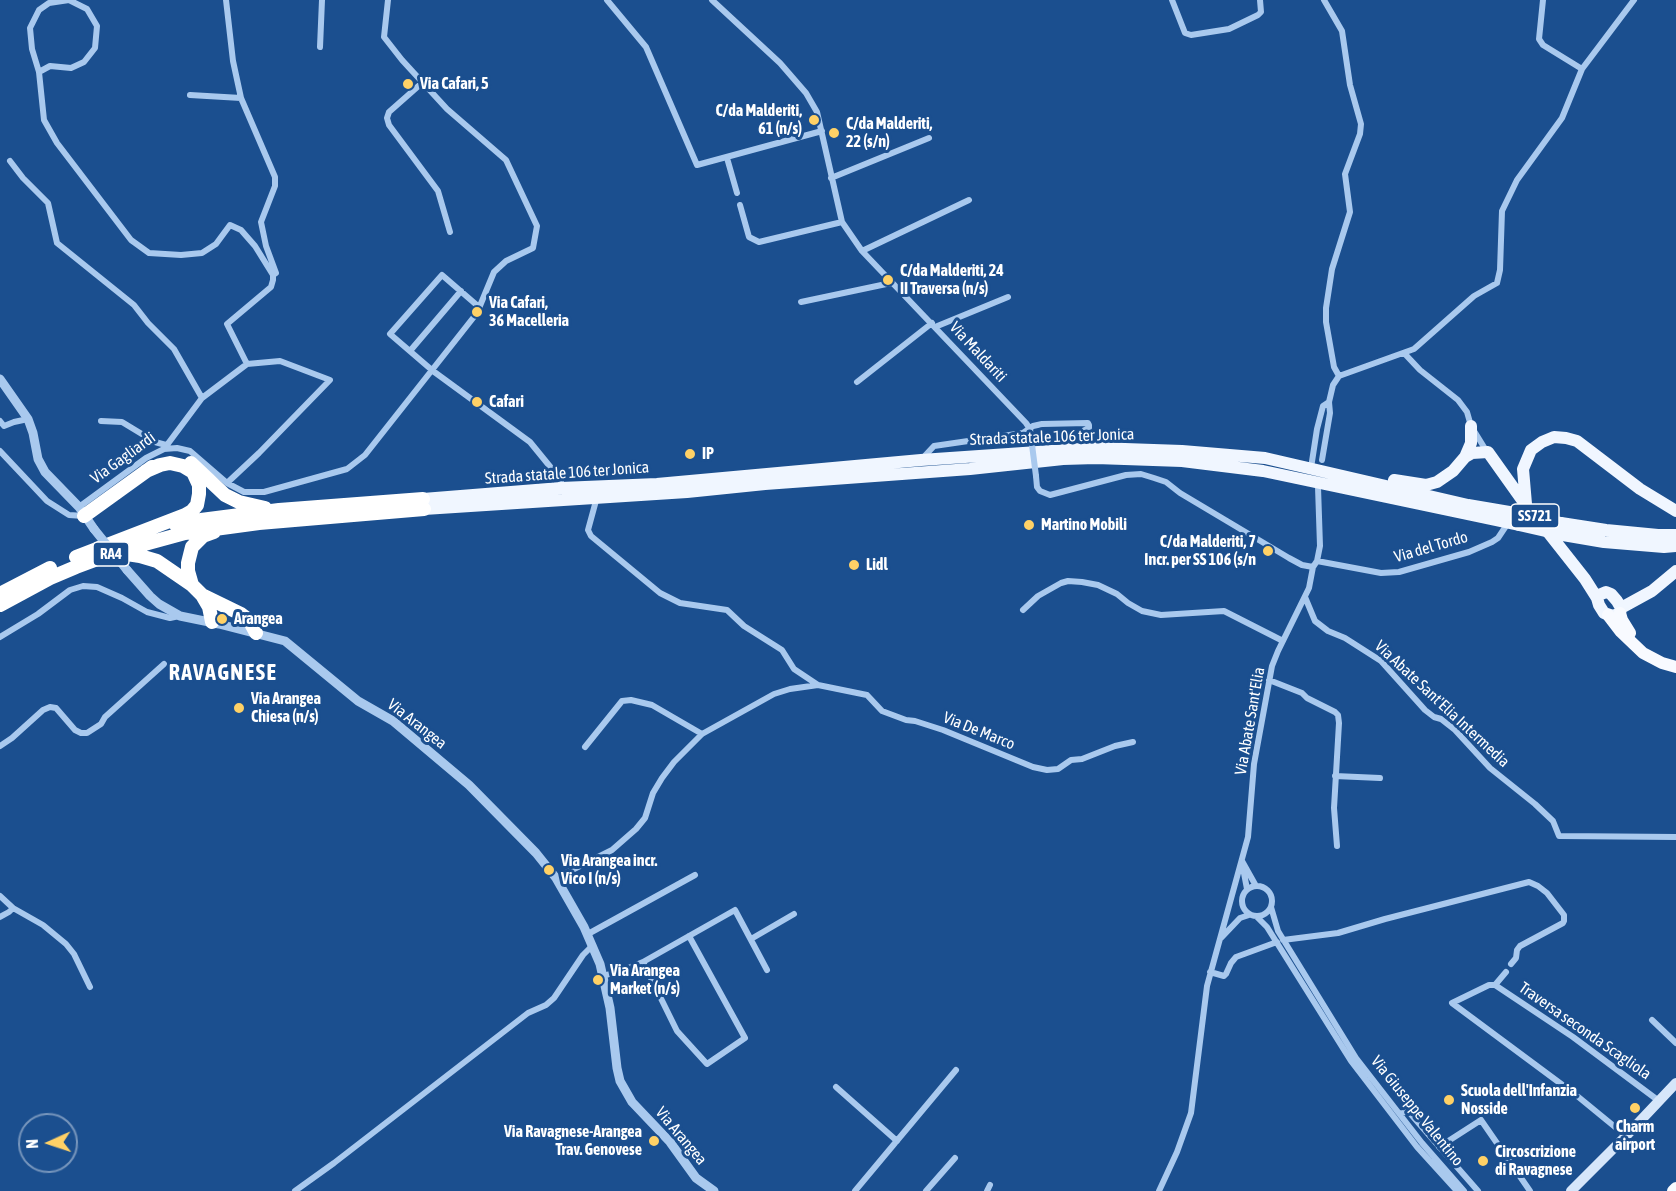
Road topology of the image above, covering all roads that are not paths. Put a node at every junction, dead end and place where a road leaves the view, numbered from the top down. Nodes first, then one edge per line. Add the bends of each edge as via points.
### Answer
1 (226, 0) edge
2 (322, 0) edge
3 (388, 0) edge
4 (607, 0) edge
5 (712, 0) edge
6 (1172, 0) edge
7 (1260, 0) edge
8 (1324, 0) edge
9 (1543, 0) edge
10 (1634, 0) edge
11 (320, 47) dead end
12 (1582, 69) junction
13 (39, 72) junction
14 (423, 82) junction
15 (190, 95) dead end
16 (241, 98) junction
17 (822, 131) junction
18 (929, 138) dead end
19 (727, 158) junction
20 (10, 161) dead end
21 (831, 178) junction
22 (737, 193) dead end
23 (969, 200) dead end
24 (740, 205) dead end
25 (842, 222) junction
26 (450, 232) dead end
27 (862, 251) junction
28 (273, 275) junction
29 (891, 283) junction
30 (461, 291) junction
31 (1008, 297) dead end
32 (801, 302) dead end
33 (479, 307) junction
34 (933, 325) junction
35 (410, 351) junction
36 (1404, 354) junction
37 (247, 364) junction
38 (433, 371) junction
39 (1339, 376) junction
40 (0, 379) edge
41 (857, 382) dead end
42 (202, 398) junction
43 (1329, 402) junction
44 (28, 419) junction
45 (0, 421) edge
46 (101, 421) dead end
47 (1471, 426) junction
48 (1030, 429) junction
49 (165, 447) junction
50 (1067, 449) junction
51 (0, 451) edge
52 (1488, 452) junction
53 (1465, 457) junction
54 (921, 460) junction
55 (1316, 464) junction
56 (146, 471) junction
57 (1345, 477) junction
58 (227, 483) junction
59 (1318, 487) dead end
60 (561, 488) junction
61 (597, 497) junction
62 (423, 504) junction
63 (279, 510) junction
64 (1675, 510) edge
65 (81, 512) junction
66 (1518, 517) junction
67 (229, 526) junction
68 (1562, 529) junction
69 (145, 532) junction
70 (1676, 535) edge
71 (1676, 546) edge
72 (119, 551) junction
73 (1315, 564) junction
74 (1676, 571) edge
75 (0, 594) edge
76 (1305, 597) junction
77 (205, 598) junction
78 (0, 605) edge
79 (1023, 610) dead end
80 (1617, 612) junction
81 (180, 616) junction
82 (210, 622) junction
83 (256, 633) junction
84 (0, 637) edge
85 (1283, 641) junction
86 (1676, 661) edge
87 (164, 664) dead end
88 (1676, 667) edge
89 (1269, 680) junction
90 (818, 685) junction
91 (702, 734) junction
92 (1133, 742) dead end
93 (0, 746) edge
94 (585, 747) dead end
95 (1335, 776) junction
96 (1380, 778) dead end
97 (1676, 837) edge
98 (1337, 846) dead end
99 (1242, 861) junction
100 (695, 875) dead end
101 (556, 878) junction
102 (1256, 886) junction
103 (1247, 889) junction
104 (0, 896) edge
105 (1271, 907) junction
106 (13, 908) junction
107 (1243, 908) junction
108 (794, 914) dead end
109 (1249, 915) junction
110 (0, 917) edge
111 (1257, 917) junction
112 (1240, 918) junction
113 (588, 934) junction
114 (689, 936) junction
115 (1220, 938) junction
116 (751, 939) junction
117 (1280, 941) junction
118 (593, 945) junction
119 (643, 962) junction
120 (1511, 964) dead end
121 (767, 970) dead end
122 (1210, 972) junction
123 (1506, 972) dead end
124 (603, 976) junction
125 (1495, 985) junction
126 (90, 987) dead end
127 (1652, 1020) dead end
128 (1676, 1043) edge
129 (1347, 1050) junction
130 (956, 1070) dead end
131 (1676, 1083) edge
132 (836, 1087) dead end
133 (1659, 1101) junction
134 (1400, 1114) junction
135 (1626, 1136) junction
136 (897, 1141) junction
137 (1439, 1147) junction
138 (955, 1158) dead end
139 (295, 1191) edge
140 (714, 1191) edge
141 (855, 1191) edge
142 (927, 1191) edge
143 (1159, 1191) edge
144 (1457, 1191) edge
145 (1464, 1191) edge
146 (1478, 1191) edge
147 (1530, 1191) edge
148 (1571, 1191) edge

1 - 16 street
2 - 11 street
3 - 14 street via 384,37
4 - 19 street via 646,46 697,165
5 - 17 street, Via Maldariti via 780,63 806,93 818,112
6 - 7 street via 1185,33 1191,35 1229,29 1258,15
8 - 39 street via 1342,31 1361,124 1345,174 1350,212 1332,269 1326,308 1334,367
9 - 12 street via 1539,39 1542,45
10 - 12 street
12 - 36 street via 1563,118 1516,180 1502,211 1497,283 1474,296
13 - 13 street via 30,28 39,10 49,3 69,0 87,9 97,26 95,48 84,62 71,68 50,66
13 - 28 street via 44,120 131,240 149,253 202,253 216,244 230,225 241,230 255,246
14 - 26 street via 387,118 438,191
14 - 33 street via 447,109 506,160 537,226 533,248 506,261 494,272
15 - 16 street
16 - 28 street via 275,177 261,222 276,273
17 - 19 street
17 - 21 street, Via Maldariti
18 - 21 street
19 - 22 street
20 - 42 street via 48,203 57,243 134,305 174,349
21 - 25 street, Via Maldariti
23 - 27 street
24 - 25 street via 749,237 759,242
25 - 27 street, Via Maldariti
27 - 29 street, Via Maldariti
28 - 37 street via 271,287 227,324
29 - 32 street
29 - 34 street, Via Maldariti
30 - 33 street
30 - 35 street
30 - 35 street via 442,275 390,334
31 - 34 street
33 - 38 street
34 - 41 street
34 - 48 street, Via Maldariti
35 - 38 street
36 - 39 street
36 - 47 street, SS721 via 1458,400
37 - 42 street, Via Gagliardi
37 - 58 street via 280,361 330,380
38 - 58 street via 365,455 347,469 264,492 244,492
38 - 60 street via 530,442 561,480
39 - 43 street
40 - 44 street, Via Arangea
42 - 49 street, Via Gagliardi
43 - 55 street via 1330,413
43 - 55 street via 1323,406 1317,429
44 - 45 street via 4,426
44 - 65 street, Via Arangea via 41,465
46 - 49 street via 122,422
47 - 52 street, SS721
47 - 53 main road via 1471,443
48 - 50 street via 1042,424 1088,423 1089,428 1071,437
48 - 54 street via 1017,435 934,446
48 - 73 street, bridge via 1037,487 1045,494 1141,474 1166,482 1302,565
49 - 58 street via 190,452
49 - 65 street, Via Gagliardi
50 - 54 main road, Strada statale 106 ter Jonica
50 - 55 main road, Strada statale 106 ter Jonica via 1182,451
51 - 65 street via 47,501 69,515
52 - 53 main road
52 - 66 main road, SS721
53 - 57 main road via 1454,471 1426,485 1353,473
54 - 60 main road, Strada statale 106 ter Jonica via 657,484
55 - 57 main road, Strada statale 106 ter Jonica
56 - 63 highway via 163,459 186,460 225,495
56 - 65 highway
56 - 69 highway via 170,463 183,466 193,472 200,495 192,511
57 - 66 main road, Strada statale 106 ter Jonica
59 - 73 street, Via Abate Sant'Elia via 1320,546
60 - 62 main road, Strada statale 106 ter Jonica
61 - 62 main road, Strada statale 106 ter Jonica
61 - 66 main road, Strada statale 106 ter Jonica via 1107,458 1182,461 1263,471
61 - 90 street via 588,530 591,536 660,593 680,603 727,610 782,650 794,669
62 - 63 highway, RA4
62 - 67 highway, RA4
63 - 69 highway, RA4
64 - 66 main road via 1577,441 1554,437 1531,450 1523,469
65 - 81 street, Via Arangea, bridge via 154,600
66 - 68 main road, Strada statale 106 ter Jonica, bridge
66 - 73 street, Via del Tordo via 1492,542 1399,572
66 - 80 main road, SS721 via 1601,595 1599,605 1604,613
67 - 72 highway, RA4
67 - 77 highway via 203,536 192,547 188,572
68 - 70 main road, Strada statale 106 ter Jonica
68 - 71 main road, Strada statale 106 ter Jonica via 1604,542
69 - 75 highway, RA4 via 51,567
72 - 77 highway via 157,561
72 - 78 highway, RA4 via 50,578
73 - 76 street, Via Abate Sant'Elia
74 - 80 main road
76 - 85 street, Via Abate Sant'Elia
76 - 97 street, Via Abate Sant'Elia Intermedia via 1315,621 1381,661 1425,710 1455,730 1490,768 1541,809 1559,836
77 - 82 highway
77 - 82 highway via 221,614
77 - 83 highway via 242,614
79 - 85 street via 1038,596 1061,584 1082,582 1118,594 1142,611 1161,615 1224,611
80 - 86 highway, SS721 via 1643,645
80 - 88 highway, SS721 via 1621,632 1643,653
81 - 82 street, Via Arangea
81 - 84 street via 170,618 147,612 97,587 83,586 70,590
82 - 83 street, Via Arangea
83 - 101 street, Via Arangea via 285,641 358,701 393,720 469,785
85 - 89 street, Via Abate Sant'Elia
87 - 93 street via 87,733 75,729 56,708 50,707
89 - 95 street via 1335,712 1339,723
89 - 99 street, Via Abate Sant'Elia
90 - 91 street via 774,694
90 - 92 street, Via De Marco via 867,695 882,711 1047,770
91 - 94 street via 652,705 631,700 622,701
91 - 101 street via 662,778 645,818 636,829 612,850
95 - 96 street
95 - 98 street
99 - 102 street
99 - 103 street, Via Abate Sant'Elia
99 - 115 street, Via Abate Sant'Elia
100 - 113 street
101 - 113 street, Via Arangea
102 - 103 street
102 - 105 street via 1271,895
103 - 107 street via 1242,898
104 - 106 street
105 - 111 street
105 - 117 street, Via Giuseppe Valentino
106 - 110 street
106 - 126 street via 66,944
107 - 109 street
107 - 112 street, Via Abate Sant'Elia
108 - 116 street
109 - 111 street
109 - 112 street, Via Abate Sant'Elia
111 - 117 street, Via Giuseppe Valentino
112 - 115 street, Via Abate Sant'Elia
113 - 118 street, Via Arangea
114 - 116 street via 735,910
114 - 119 street
114 - 119 street via 745,1038 707,1064 677,1031
115 - 122 street, Via Abate Sant'Elia
116 - 121 street
117 - 120 street via 1338,933 1529,882 1547,893 1564,915 1564,921 1520,946
117 - 122 street via 1236,957 1224,976
117 - 129 street, Via Giuseppe Valentino
118 - 124 street, Via Arangea
118 - 139 street via 546,1005 528,1013
119 - 124 street
122 - 143 street, Via Abate Sant'Elia via 1191,1113
123 - 125 street
124 - 140 street, Via Arangea via 620,1081 632,1102 670,1142 696,1178
125 - 133 street, Traversa seconda Scagliola
125 - 135 street via 1452,1003
127 - 128 street
129 - 134 street, Via Giuseppe Valentino
129 - 144 street, Via Giuseppe Valentino via 1417,1147
130 - 136 street
131 - 133 main road
132 - 136 street
133 - 135 main road
134 - 137 street via 1408,1111
134 - 145 street, Via Giuseppe Valentino
135 - 148 main road
136 - 141 street
137 - 146 street
137 - 147 street via 1481,1120
138 - 142 street

